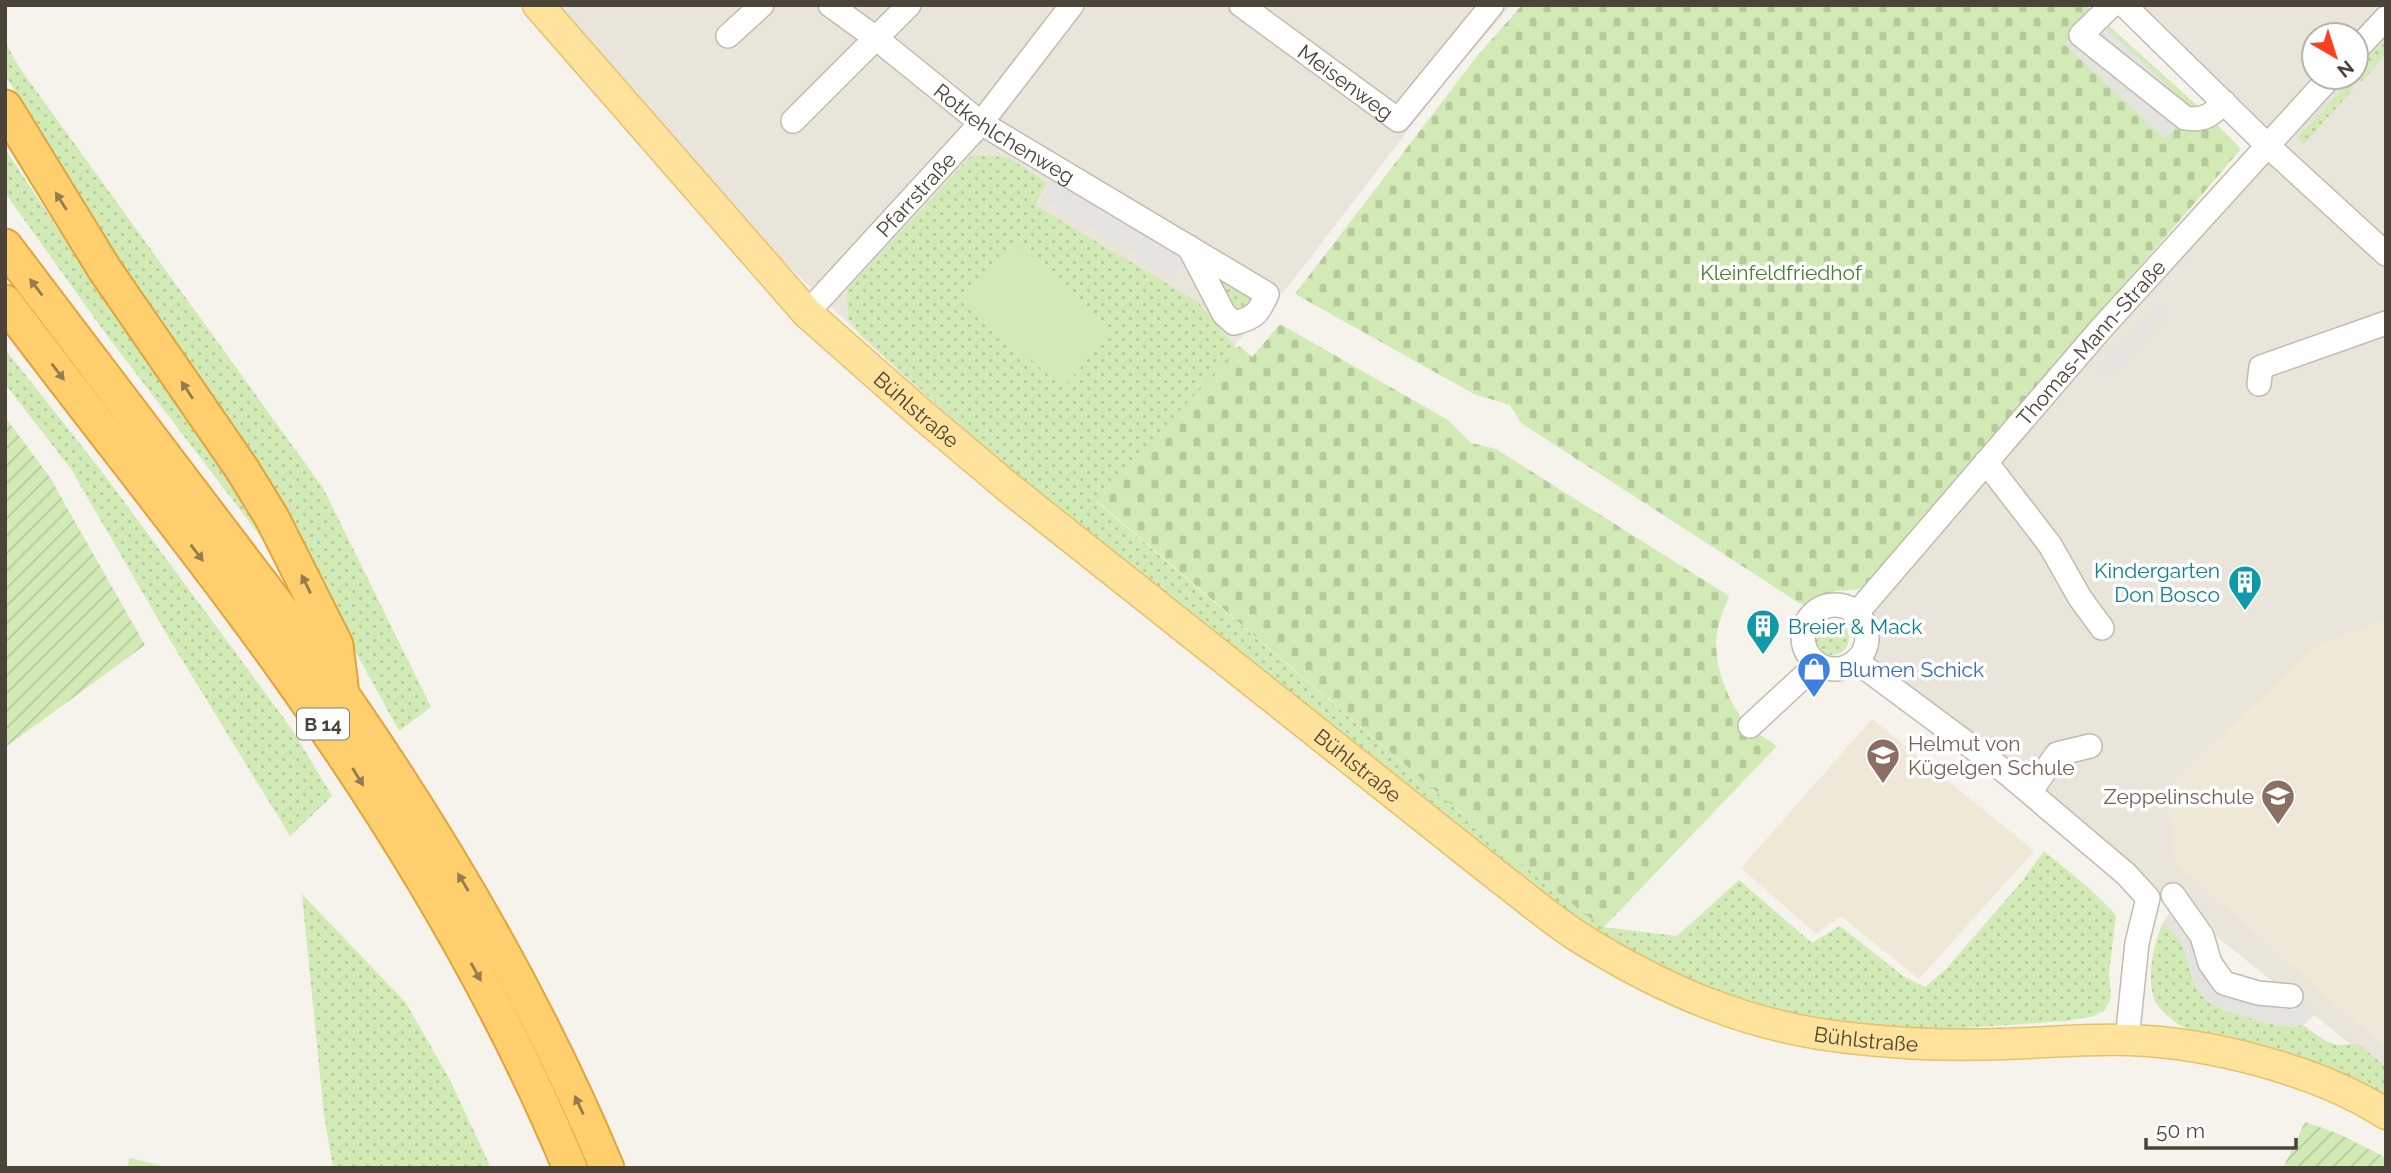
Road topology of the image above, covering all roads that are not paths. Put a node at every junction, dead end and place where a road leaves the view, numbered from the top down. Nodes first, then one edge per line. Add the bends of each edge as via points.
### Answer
1 (538, 5) edge
2 (762, 5) edge
3 (830, 5) edge
4 (909, 5) edge
5 (1072, 5) edge
6 (1241, 5) edge
7 (1492, 5) edge
8 (2124, 6) edge
9 (2386, 18) edge
10 (2370, 35) edge
11 (728, 36) dead end
12 (877, 39) junction
13 (2317, 91) edge
14 (2224, 102) junction
15 (5, 107) edge
16 (793, 121) dead end
17 (981, 123) junction
18 (2267, 145) junction
19 (5, 246) edge
20 (1189, 247) junction
21 (2386, 254) edge
22 (5, 302) edge
23 (807, 313) junction
24 (2386, 323) edge
25 (2259, 384) dead end
26 (1986, 462) junction
27 (1844, 603) junction
28 (2102, 628) dead end
29 (1856, 660) junction
30 (1817, 664) junction
31 (342, 694) junction
32 (1750, 726) dead end
33 (2090, 746) dead end
34 (2029, 792) junction
35 (2148, 898) junction
36 (2291, 996) dead end
37 (2127, 1040) junction
38 (2386, 1114) edge
39 (570, 1168) edge
40 (607, 1168) edge

1 - 23 main road, Bühlstraße
2 - 11 street
3 - 12 street, Rotkehlchenweg
4 - 12 street
5 - 17 street, Pfarrstraße
6 - 7 street, Meisenweg via 1398,120
8 - 14 street
8 - 14 street via 2081,35 2185,118 2210,117
9 - 10 street
12 - 16 street
12 - 17 street, Rotkehlchenweg
13 - 18 street, Thomas-Mann-Straße
14 - 18 street
31 -> 15 highway via 335,645 272,518 105,270
17 - 20 street, Rotkehlchenweg
17 - 23 street, Pfarrstraße
18 - 21 street
18 - 26 street, Thomas-Mann-Straße
31 -> 19 highway, B 14
20 - 20 street, Rotkehlchenweg via 1224,314 1234,323 1248,320 1274,298
22 -> 39 highway, B 14 via 282,666 401,844 484,987
23 - 37 main road, Bühlstraße via 1009,488 1500,878 1583,940 1667,988 1765,1022 1847,1038 1926,1045
24 - 25 street via 2261,367
26 - 27 street, Thomas-Mann-Straße
26 - 28 street via 2050,545
27 - 29 street via 1863,621 1867,640
27 - 30 street via 1810,617 1803,634 1806,651
29 - 30 street via 1837,669
29 - 34 street
30 - 32 street
40 -> 31 highway, B 14 via 548,1038 484,918 424,816
33 - 34 street via 2057,754
34 - 35 street
35 - 36 street via 2182,894 2210,963 2224,983
35 - 37 street via 2137,943
37 - 38 main road, Bühlstraße via 2171,1043 2244,1058 2320,1081

